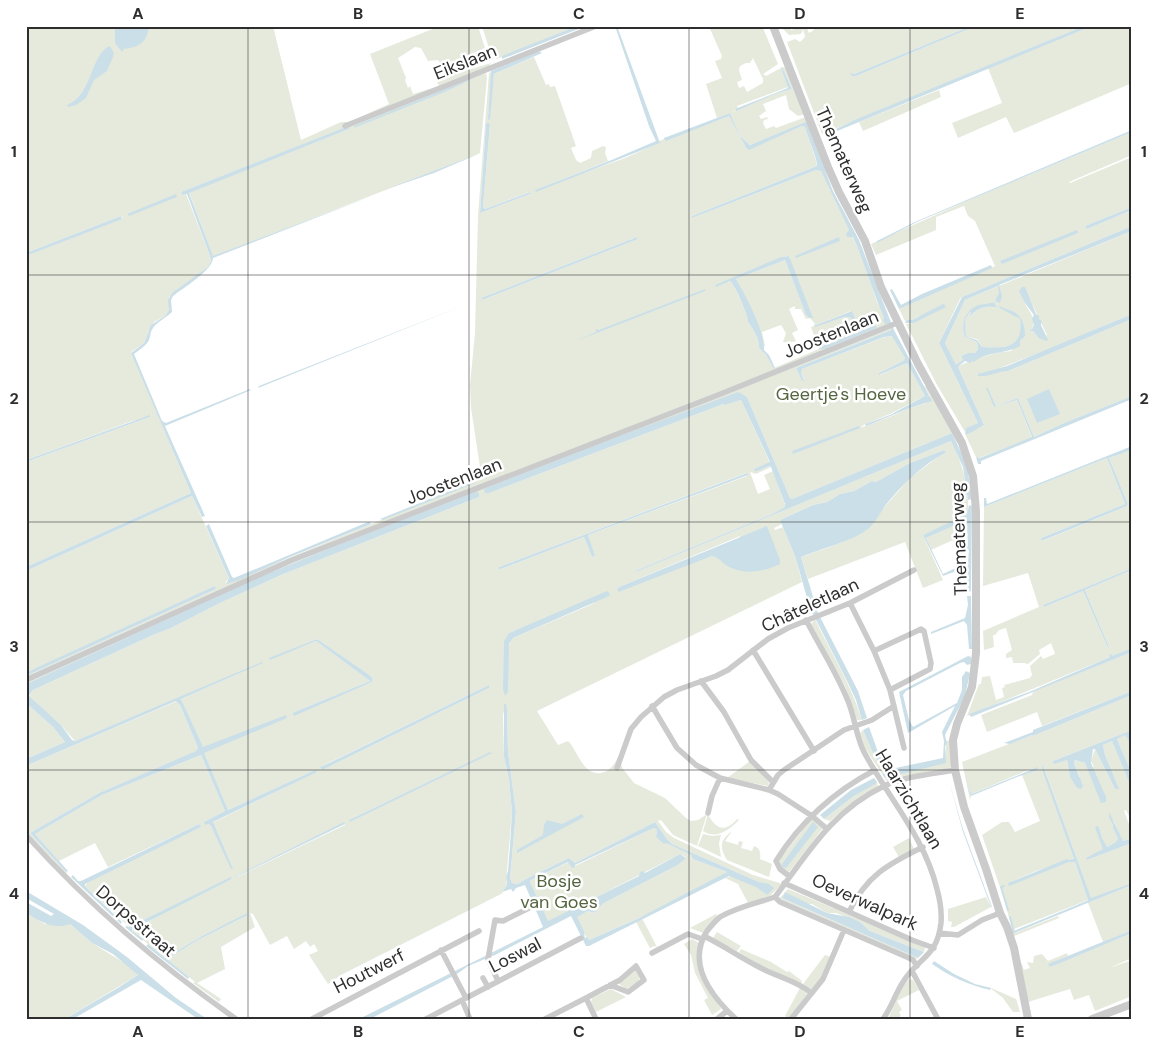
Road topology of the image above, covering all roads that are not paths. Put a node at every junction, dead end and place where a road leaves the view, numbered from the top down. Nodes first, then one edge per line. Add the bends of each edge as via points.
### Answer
1 (596, 26) edge
2 (773, 26) edge
3 (345, 126) dead end
4 (893, 325) junction
5 (914, 570) dead end
6 (850, 603) junction
7 (809, 619) junction
8 (753, 650) junction
9 (874, 651) junction
10 (26, 680) edge
11 (701, 681) junction
12 (890, 690) junction
13 (652, 706) junction
14 (894, 706) junction
15 (858, 726) junction
16 (904, 748) dead end
17 (814, 751) junction
18 (617, 768) dead end
19 (875, 770) junction
20 (956, 770) junction
21 (720, 778) junction
22 (774, 782) junction
23 (886, 786) junction
24 (769, 790) junction
25 (708, 813) dead end
26 (812, 816) junction
27 (826, 828) junction
28 (26, 835) edge
29 (923, 847) junction
30 (789, 876) junction
31 (784, 883) junction
32 (775, 897) junction
33 (531, 907) dead end
34 (849, 912) junction
35 (1000, 913) junction
36 (844, 930) junction
37 (479, 931) dead end
38 (940, 933) junction
39 (581, 938) dead end
40 (703, 938) junction
41 (934, 948) junction
42 (441, 950) junction
43 (652, 953) dead end
44 (917, 966) junction
45 (912, 970) junction
46 (483, 978) dead end
47 (498, 981) junction
48 (610, 985) junction
49 (488, 986) junction
50 (812, 993) junction
51 (586, 998) junction
52 (464, 999) junction
53 (1132, 1004) edge
54 (727, 1011) junction
55 (236, 1019) edge
56 (312, 1019) edge
57 (426, 1019) edge
58 (470, 1019) edge
59 (545, 1019) edge
60 (596, 1019) edge
61 (717, 1019) edge
62 (736, 1019) edge
63 (791, 1019) edge
64 (883, 1019) edge
65 (938, 1019) edge
66 (1028, 1019) edge
67 (1092, 1019) edge

1 - 3 street, Eikslaan
2 - 4 street, Thematerweg via 828,167 864,241
4 - 10 street, Joostenlaan via 299,557
4 - 20 street, Thematerweg via 962,443 974,486 976,653 972,687 953,740
5 - 6 street, Châteletlaan
6 - 7 street, Châteletlaan
6 - 9 street
7 - 8 street, Châteletlaan via 777,633
7 - 15 street, Haarzichtlaan
8 - 11 street, Châteletlaan via 728,670
8 - 17 street
9 - 12 street
9 - 12 street via 921,629 924,631 930,669
11 - 13 street, Châteletlaan via 676,690
11 - 22 street via 724,712 751,760
12 - 14 street
13 - 18 street, Châteletlaan via 632,729
13 - 21 street via 677,748 696,765
14 - 15 street
14 - 16 street
15 - 17 street via 844,730
15 - 19 street, Haarzichtlaan via 863,751
17 - 22 street via 784,770
19 - 23 street, Haarzichtlaan
19 - 26 street via 850,783
20 - 23 street
20 - 35 street, Thematerweg via 964,807
21 - 24 street
21 - 25 street
22 - 24 street
23 - 27 street via 849,808
23 - 29 street, Haarzichtlaan
24 - 26 street
26 - 27 street
26 - 30 street via 776,861
27 - 30 street
28 - 55 street, Dorpsstraat via 123,931
29 - 34 street via 874,875
29 - 38 street, Haarzichtlaan via 934,874 941,905
30 - 31 street
31 - 32 street
31 - 34 street, Oeverwalpark
32 - 36 street, Oeverwalpark
32 - 40 street via 718,918
33 - 47 street via 503,921 494,920 488,959
34 - 41 street, Oeverwalpark
35 - 38 street via 958,935
35 - 66 street, Thematerweg via 1014,948
36 - 44 street, Oeverwalpark via 909,958
36 - 50 street via 823,979
37 - 42 street, Houtwerf
38 - 41 street, Haarzichtlaan
39 - 47 street, Loswal
40 - 43 street via 688,934
40 - 50 street via 730,949 760,968 800,984
40 - 54 street via 699,956 702,975
41 - 44 street, Haarzichtlaan
42 - 52 street
42 - 56 street, Houtwerf
44 - 45 street, Haarzichtlaan
45 - 64 street, Haarzichtlaan
45 - 65 street
46 - 49 street
47 - 49 street, Loswal
48 - 48 street via 636,966 644,980 628,992
48 - 51 street
49 - 52 street, Loswal
50 - 63 street
51 - 59 street
51 - 60 street
52 - 57 street, Loswal
52 - 58 street
53 - 67 street
54 - 61 street
54 - 62 street

